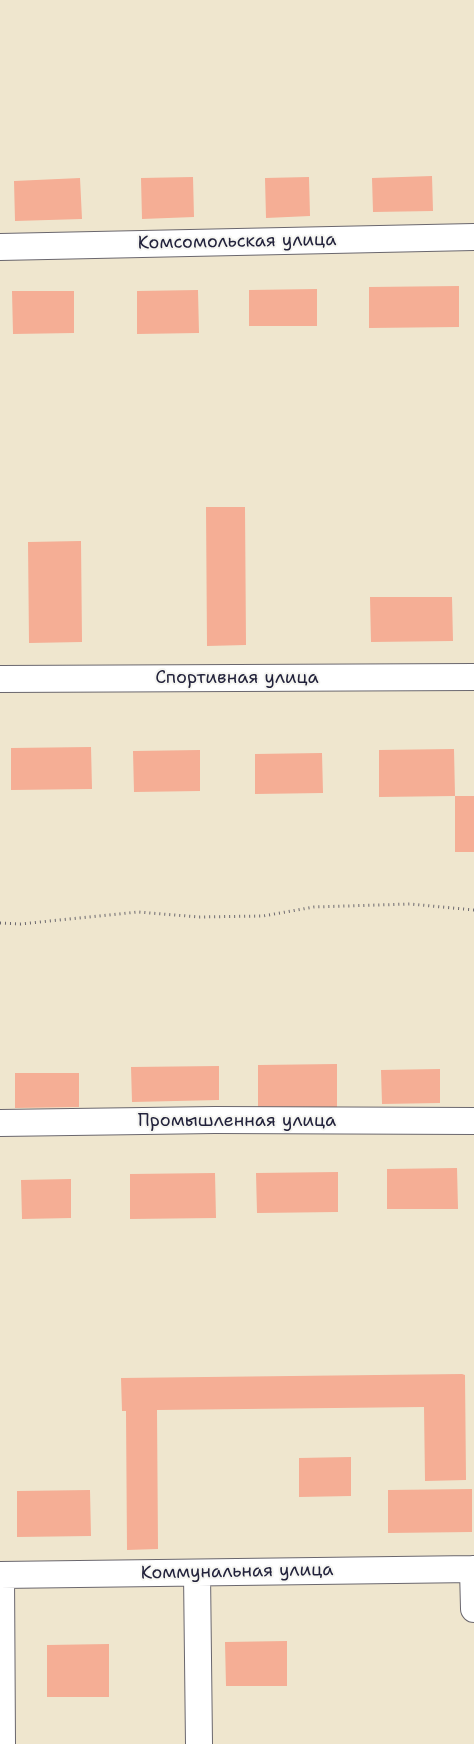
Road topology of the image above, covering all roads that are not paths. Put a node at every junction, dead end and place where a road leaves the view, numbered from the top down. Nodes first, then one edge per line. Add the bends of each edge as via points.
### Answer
1 (474, 237) edge
2 (0, 247) edge
3 (474, 677) edge
4 (0, 679) edge
5 (474, 1120) edge
6 (0, 1123) edge
7 (474, 1569) edge
8 (197, 1573) junction
9 (1, 1575) edge
10 (474, 1609) edge
11 (2, 1744) edge
12 (199, 1744) edge

1 - 2 street, Комсомольская улица
3 - 4 street, Спортивная улица
5 - 6 street, Промышленная улица
7 - 8 street, Коммунальная улица
7 - 10 street
8 - 9 street, Коммунальная улица
8 - 12 street
9 - 11 street

